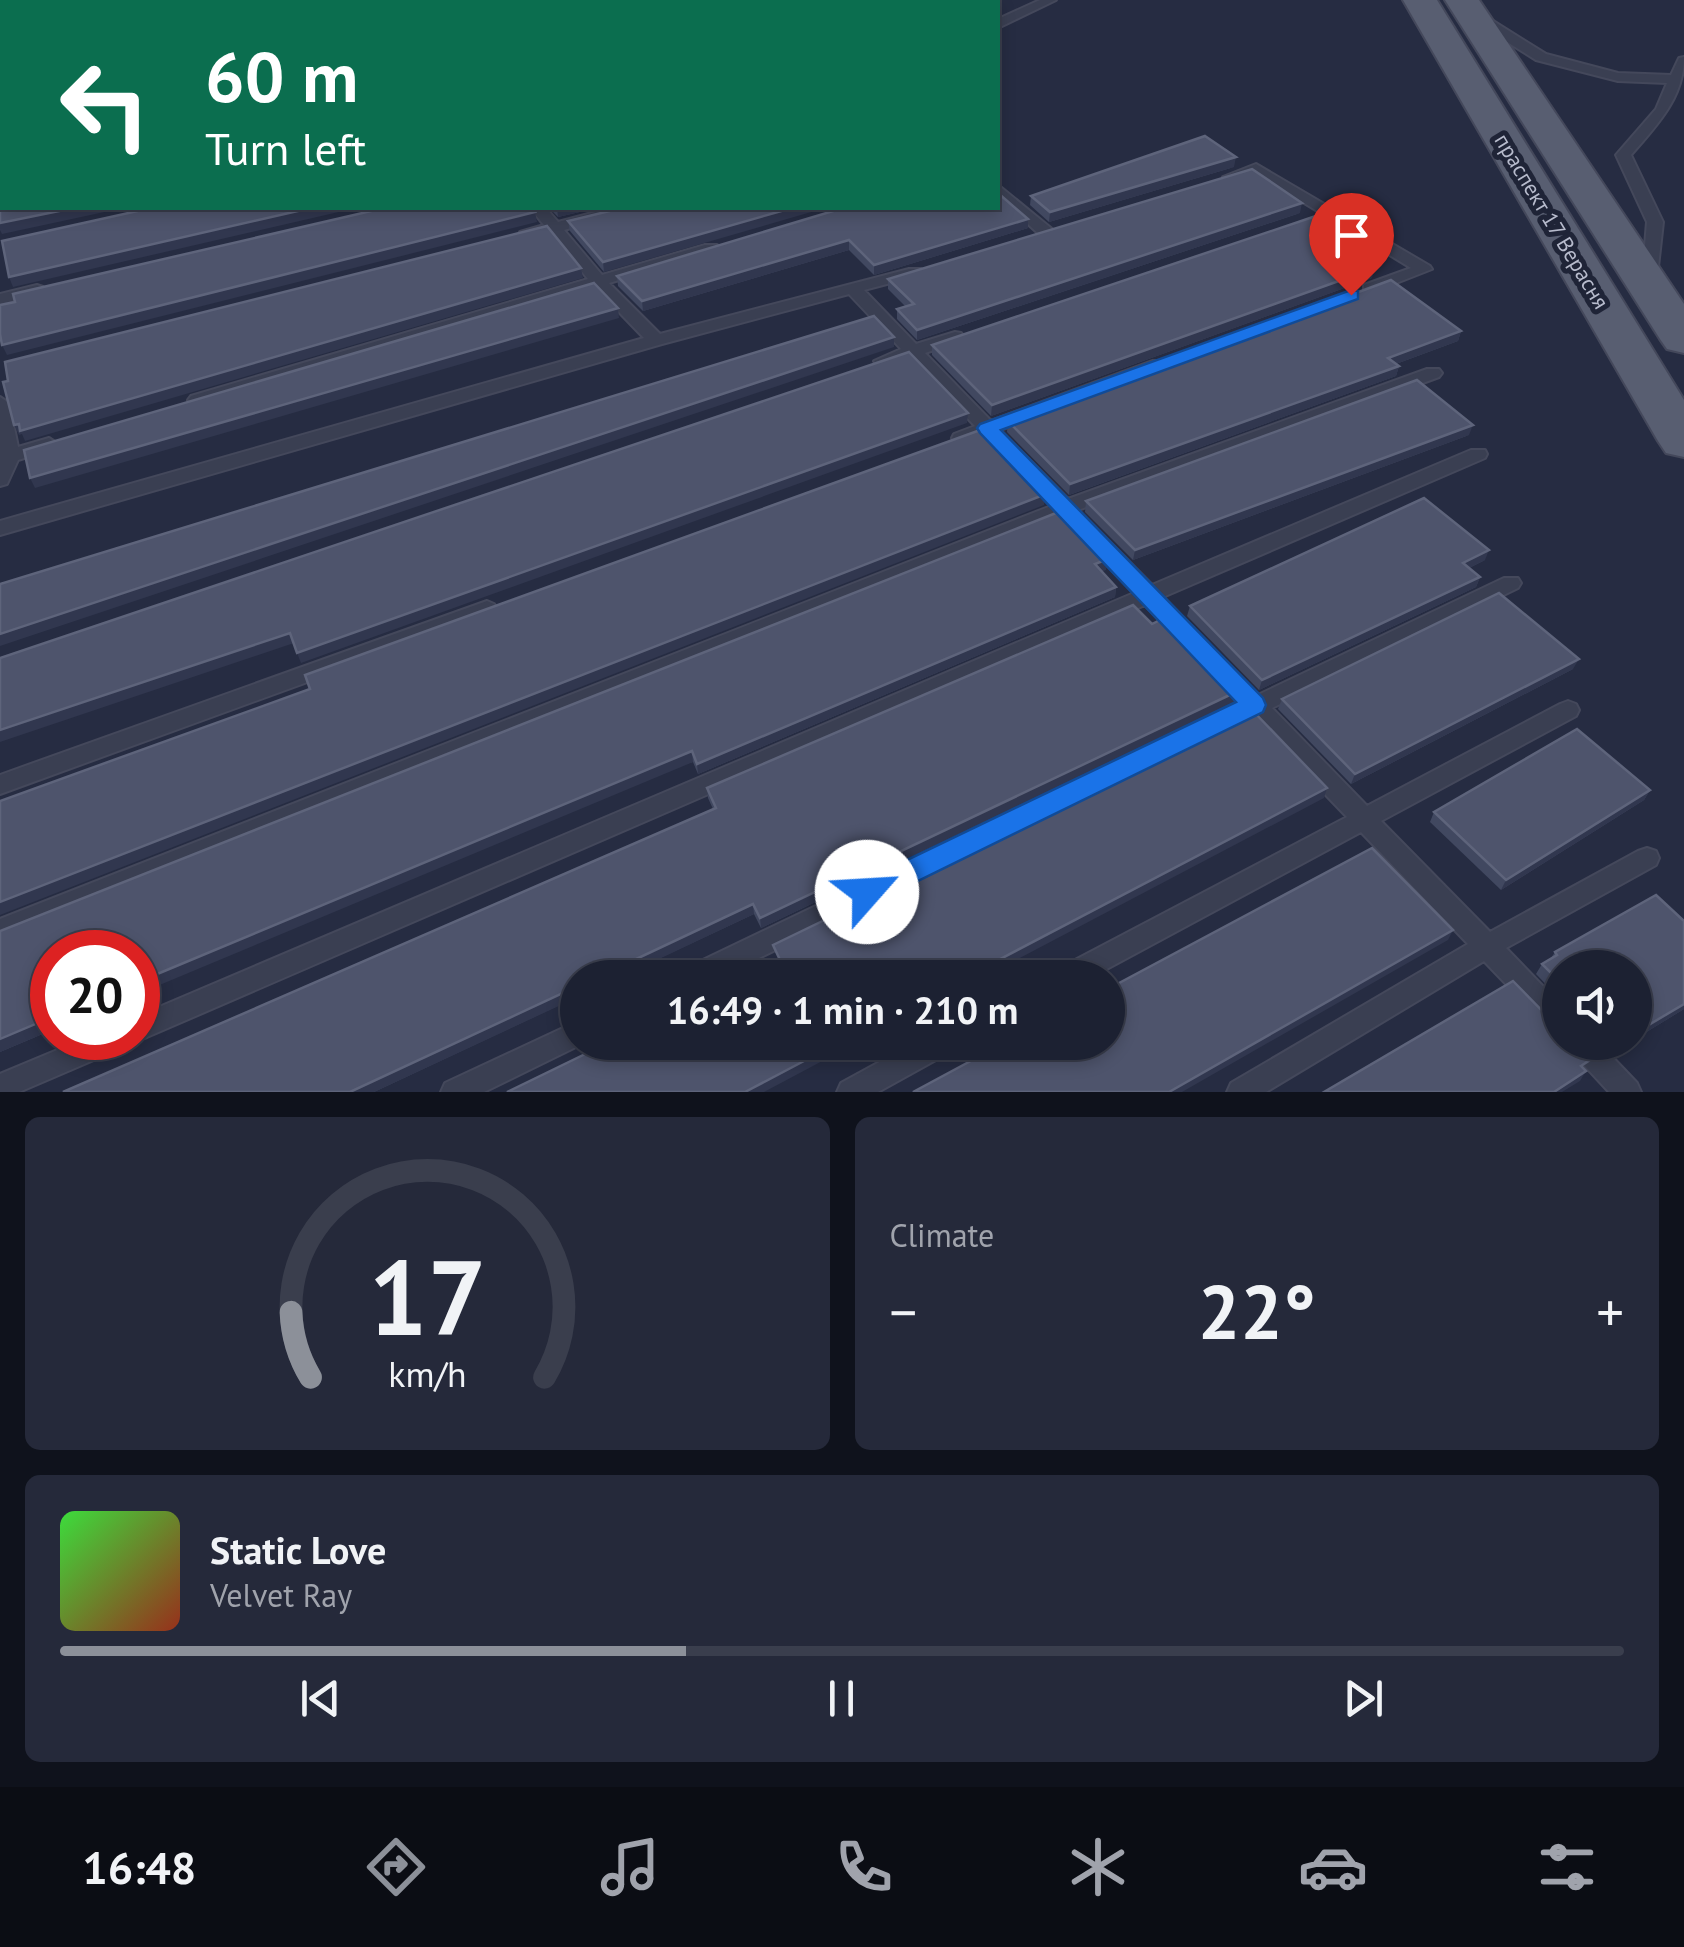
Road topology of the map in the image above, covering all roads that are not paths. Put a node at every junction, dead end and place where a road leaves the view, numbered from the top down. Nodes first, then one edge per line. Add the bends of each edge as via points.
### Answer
1 (1050, 0) edge
2 (1420, 0) edge
3 (1465, 6) edge
4 (1000, 23) edge
5 (1684, 61) edge
6 (1676, 79) junction
7 (1219, 180) edge
8 (1000, 192) edge
9 (540, 210) edge
10 (620, 210) edge
11 (553, 228) junction
12 (1046, 232) edge
13 (515, 237) edge
14 (724, 244) edge
15 (941, 264) edge
16 (597, 280) junction
17 (58, 285) edge
18 (1650, 288) junction
19 (854, 290) junction
20 (1351, 295) edge
21 (0, 299) edge
22 (970, 332) edge
23 (1684, 339) edge
24 (656, 340) junction
25 (913, 351) junction
26 (1187, 355) edge
27 (857, 370) edge
28 (1434, 373) dead end
29 (0, 402) edge
30 (180, 405) edge
31 (987, 428) junction
32 (67, 438) edge
33 (950, 442) edge
34 (1684, 442) edge
35 (1478, 454) dead end
36 (10, 456) junction
37 (0, 480) edge
38 (1064, 508) junction
39 (0, 528) edge
40 (1511, 584) dead end
41 (1148, 596) junction
42 (503, 603) edge
43 (1254, 705) junction
44 (1568, 710) dead end
45 (0, 785) edge
46 (1363, 818) junction
47 (1647, 858) dead end
48 (0, 930) edge
49 (1487, 946) junction
50 (729, 960) edge
51 (1099, 960) edge
52 (1542, 1003) edge
53 (160, 1019) edge
54 (560, 1042) edge
55 (63, 1060) edge
56 (911, 1060) edge
57 (1597, 1060) edge
58 (0, 1087) edge
59 (456, 1092) edge
60 (851, 1092) edge
61 (1241, 1092) edge
62 (1627, 1092) edge

1 - 4 lane
2 - 34 main road, праспект 17 Верасня
3 - 6 lane via 1540,57 1618,77
3 - 18 main road, праспект 17 Верасня
5 - 6 lane
6 - 18 lane via 1662,110 1623,155 1655,222
7 - 20 lane via 1256,168 1319,215 1424,269
8 - 12 lane
9 - 11 lane
10 - 11 lane
11 - 13 lane
11 - 16 lane
14 - 16 lane
15 - 19 lane
16 - 24 lane
16 - 30 lane
17 - 21 lane
18 - 23 main road, праспект 17 Верасня
19 - 24 lane
19 - 25 lane
22 - 25 lane
24 - 39 lane
25 - 27 lane
25 - 31 lane
26 - 31 lane
28 - 38 lane
29 - 36 lane
31 - 33 lane
31 - 38 lane
32 - 36 lane
35 - 41 lane
36 - 37 lane
38 - 41 lane
38 - 48 lane
40 - 43 lane
41 - 43 lane
41 - 53 lane
42 - 45 lane
43 - 46 lane
43 - 50 lane
44 - 46 lane
46 - 49 lane
46 - 51 lane
47 - 49 lane
49 - 52 lane
49 - 61 lane
54 - 59 lane
55 - 58 lane
56 - 60 lane
57 - 62 lane

